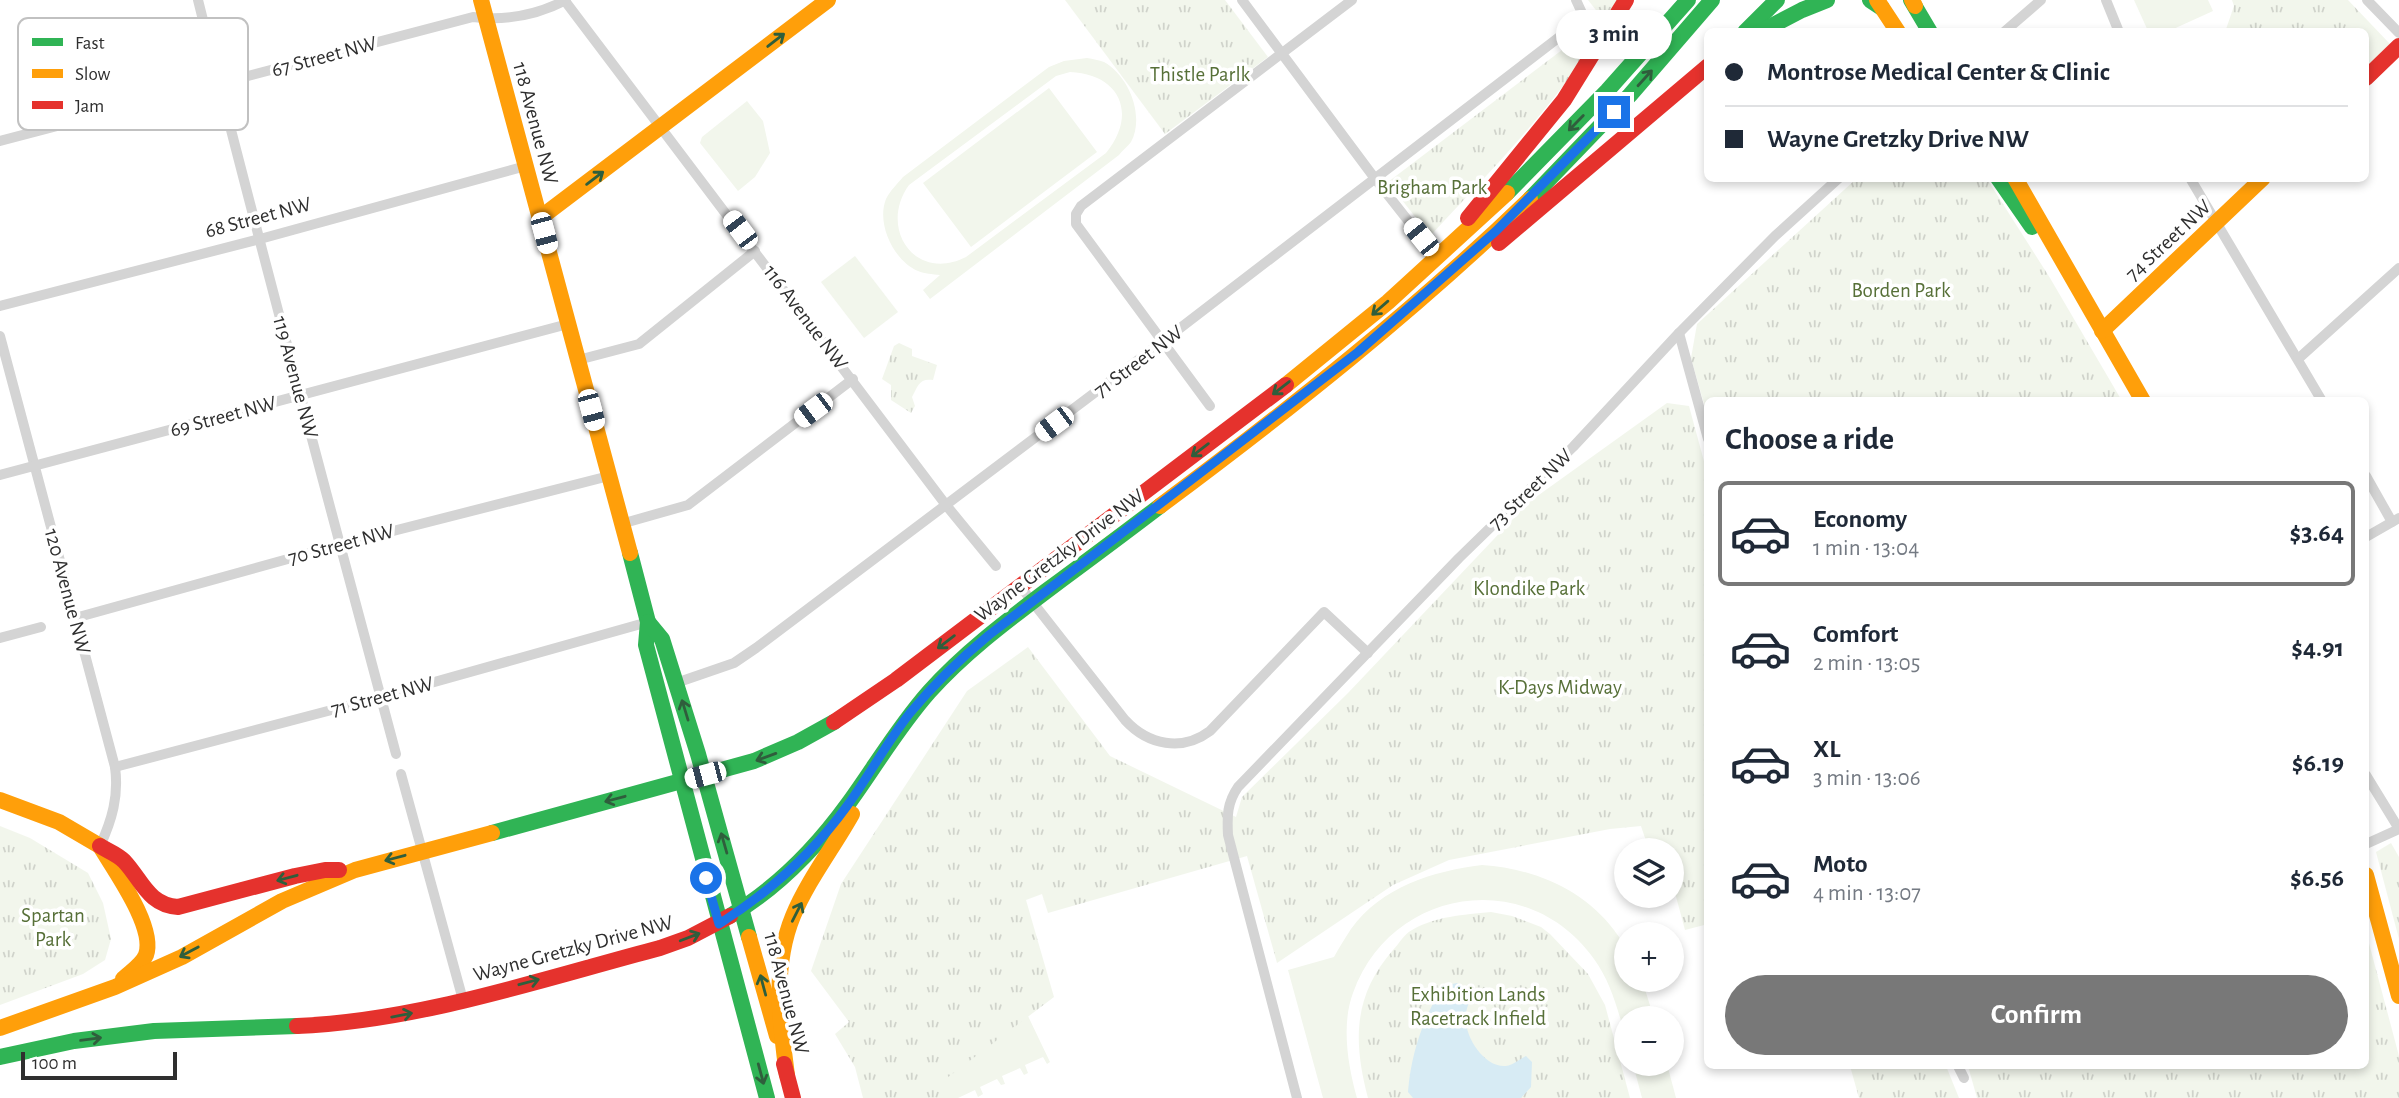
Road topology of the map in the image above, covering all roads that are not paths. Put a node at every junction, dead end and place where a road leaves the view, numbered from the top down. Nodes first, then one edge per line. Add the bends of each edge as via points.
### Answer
1 (198, 0) edge
2 (481, 0) edge
3 (566, 0) edge
4 (828, 0) edge
5 (1242, 0) edge
6 (1352, 0) edge
7 (1576, 0) edge
8 (1626, 0) edge
9 (1688, 0) edge
10 (1712, 0) edge
11 (1777, 0) edge
12 (1828, 0) edge
13 (2040, 0) edge
14 (2106, 0) edge
15 (2367, 0) edge
16 (1913, 2) edge
17 (1876, 3) edge
18 (203, 18) edge
19 (486, 19) junction
20 (1749, 28) edge
21 (1768, 28) edge
22 (1895, 28) edge
23 (1928, 28) edge
24 (2008, 28) edge
25 (2117, 28) edge
26 (2399, 33) edge
27 (2399, 46) edge
28 (1282, 52) junction
29 (1704, 69) edge
30 (248, 75) edge
31 (2369, 75) edge
32 (661, 128) junction
33 (42, 130) edge
34 (231, 130) edge
35 (0, 141) edge
36 (526, 166) junction
37 (1376, 180) junction
38 (1835, 182) edge
39 (2001, 182) edge
40 (2017, 182) edge
41 (2192, 182) edge
42 (2259, 182) edge
43 (540, 218) junction
44 (2217, 224) junction
45 (1421, 237) dead end
46 (260, 239) junction
47 (755, 251) junction
48 (1432, 263) junction
49 (2399, 268) edge
50 (1440, 282) junction
51 (0, 306) edge
52 (568, 324) junction
53 (2102, 331) junction
54 (1679, 333) junction
55 (0, 336) edge
56 (1162, 342) junction
57 (2298, 359) junction
58 (578, 360) junction
59 (853, 379) junction
60 (300, 395) junction
61 (2141, 397) edge
62 (2320, 397) edge
63 (1210, 406) dead end
64 (1704, 424) edge
65 (34, 466) junction
66 (0, 475) edge
67 (609, 476) junction
68 (2369, 480) edge
69 (947, 505) junction
70 (2396, 520) edge
71 (621, 524) junction
72 (2369, 535) edge
73 (342, 544) junction
74 (996, 566) dead end
75 (1020, 586) junction
76 (1032, 602) junction
77 (75, 618) junction
78 (648, 622) junction
79 (41, 627) dead end
80 (0, 638) edge
81 (1368, 653) junction
82 (676, 683) junction
83 (381, 697) junction
84 (396, 754) dead end
85 (881, 758) junction
86 (115, 767) junction
87 (401, 774) dead end
88 (705, 775) junction
89 (2369, 780) edge
90 (681, 782) junction
91 (0, 800) edge
92 (2399, 829) edge
93 (2369, 843) edge
94 (100, 846) junction
95 (423, 850) junction
96 (355, 870) junction
97 (2369, 886) edge
98 (743, 908) junction
99 (719, 924) junction
100 (115, 987) junction
101 (2399, 996) edge
102 (463, 1000) junction
103 (0, 1028) edge
104 (0, 1057) edge
105 (1960, 1069) edge
106 (787, 1075) junction
107 (1964, 1078) dead end
108 (767, 1098) edge
109 (793, 1098) edge
110 (1297, 1098) edge

1 - 18 street, 119 Avenue NW
2 - 19 main road, 118 Avenue NW
3 - 19 street, 67 Street NW via 513,18
3 - 32 street, 116 Avenue NW
32 -> 4 main road
5 - 28 street
6 - 28 street
7 - 37 street, 71 Street NW via 1582,13 1575,25
8 - 48 main road via 1557,108
9 -> 48 main road, Wayne Gretzky Drive NW via 1576,123
50 -> 10 main road, Wayne Gretzky Drive NW via 1599,128
11 - 20 main road
12 - 21 main road
13 - 24 street
14 - 25 street
15 - 26 street
16 - 23 main road
17 - 22 main road
19 - 30 street, 67 Street NW via 473,17
19 - 36 main road, 118 Avenue NW
27 - 31 main road
28 - 37 street
28 - 56 street via 1076,214 1076,224
29 - 50 main road via 1499,243
43 -> 32 main road
32 - 47 street, 116 Avenue NW
33 - 35 street, 67 Street NW
34 - 46 street, 119 Avenue NW
36 - 43 main road, 118 Avenue NW
36 - 46 street, 68 Street NW
37 - 45 street
37 - 56 street, 71 Street NW
38 - 54 street, 73 Street NW
39 - 53 main road
40 - 53 main road
41 - 44 street
42 - 44 main road, 74 Street NW
43 - 52 main road, 118 Avenue NW
44 - 53 main road, 74 Street NW
44 - 57 street
46 - 51 street, 68 Street NW
46 - 60 street, 119 Avenue NW
47 - 58 street via 639,344
47 - 59 street, 116 Avenue NW
48 -> 75 main road, Wayne Gretzky Drive NW via 1334,347
49 - 57 street
50 - 76 main road, Wayne Gretzky Drive NW via 1320,383
52 - 58 main road, 118 Avenue NW
52 - 60 street, 69 Street NW
53 - 61 main road
54 - 64 street
54 - 81 street, 73 Street NW
55 - 65 street, 120 Avenue NW
56 - 63 street
56 - 69 street, 71 Street NW
57 - 62 street
58 - 67 main road, 118 Avenue NW
59 - 69 street, 116 Avenue NW
59 - 71 street via 688,505
60 - 65 street, 69 Street NW
60 - 73 street, 119 Avenue NW
65 - 66 street, 69 Street NW
65 - 77 street, 120 Avenue NW
67 - 71 main road, 118 Avenue NW
67 - 73 street, 70 Street NW
68 - 70 street
69 - 74 street, 116 Avenue NW
69 - 82 street, 71 Street NW via 734,663
70 - 72 street
71 - 78 main road, 118 Avenue NW
73 - 77 street, 70 Street NW
73 - 83 street, 119 Avenue NW
75 - 76 street
75 -> 88 main road, Wayne Gretzky Drive NW via 824,730 783,751
76 - 81 street via 1134,729 1169,744 1187,743 1210,731 1324,612
76 - 85 main road, Wayne Gretzky Drive NW via 949,669 909,715
77 - 86 street, 120 Avenue NW
78 - 82 main road, 118 Avenue NW via 662,639
78 - 83 street, 71 Street NW
78 - 90 main road, 118 Avenue NW via 646,645
79 - 80 street
81 - 110 street, 73 Street NW via 1238,787 1228,805 1228,835
88 -> 82 main road, 118 Avenue NW
83 - 84 street, 119 Avenue NW
83 - 86 street, 71 Street NW
85 - 98 main road, Wayne Gretzky Drive NW via 826,833
106 -> 85 main road via 779,1013 782,955 789,929
86 - 94 street, 120 Avenue NW via 115,808
87 - 95 street
88 - 90 main road, Wayne Gretzky Drive NW
98 -> 88 main road, 118 Avenue NW
89 - 92 street
90 -> 95 main road, Wayne Gretzky Drive NW
90 - 99 main road, 118 Avenue NW
91 - 94 main road via 59,822
92 - 93 street
96 -> 94 main road via 310,873 166,907 153,900 121,858
94 - 100 main road via 131,897 147,938 143,960
95 -> 96 main road, Wayne Gretzky Drive NW
95 - 102 street
96 -> 100 main road, Wayne Gretzky Drive NW via 291,897 182,957
97 - 101 main road
98 - 99 main road, Wayne Gretzky Drive NW
106 -> 98 main road, 118 Avenue NW
102 -> 99 main road, Wayne Gretzky Drive NW via 680,942
99 -> 108 main road, 118 Avenue NW
100 - 103 main road, Wayne Gretzky Drive NW
104 -> 102 main road, Wayne Gretzky Drive NW via 154,1031 372,1020
105 - 107 street
106 - 109 main road, 118 Avenue NW

